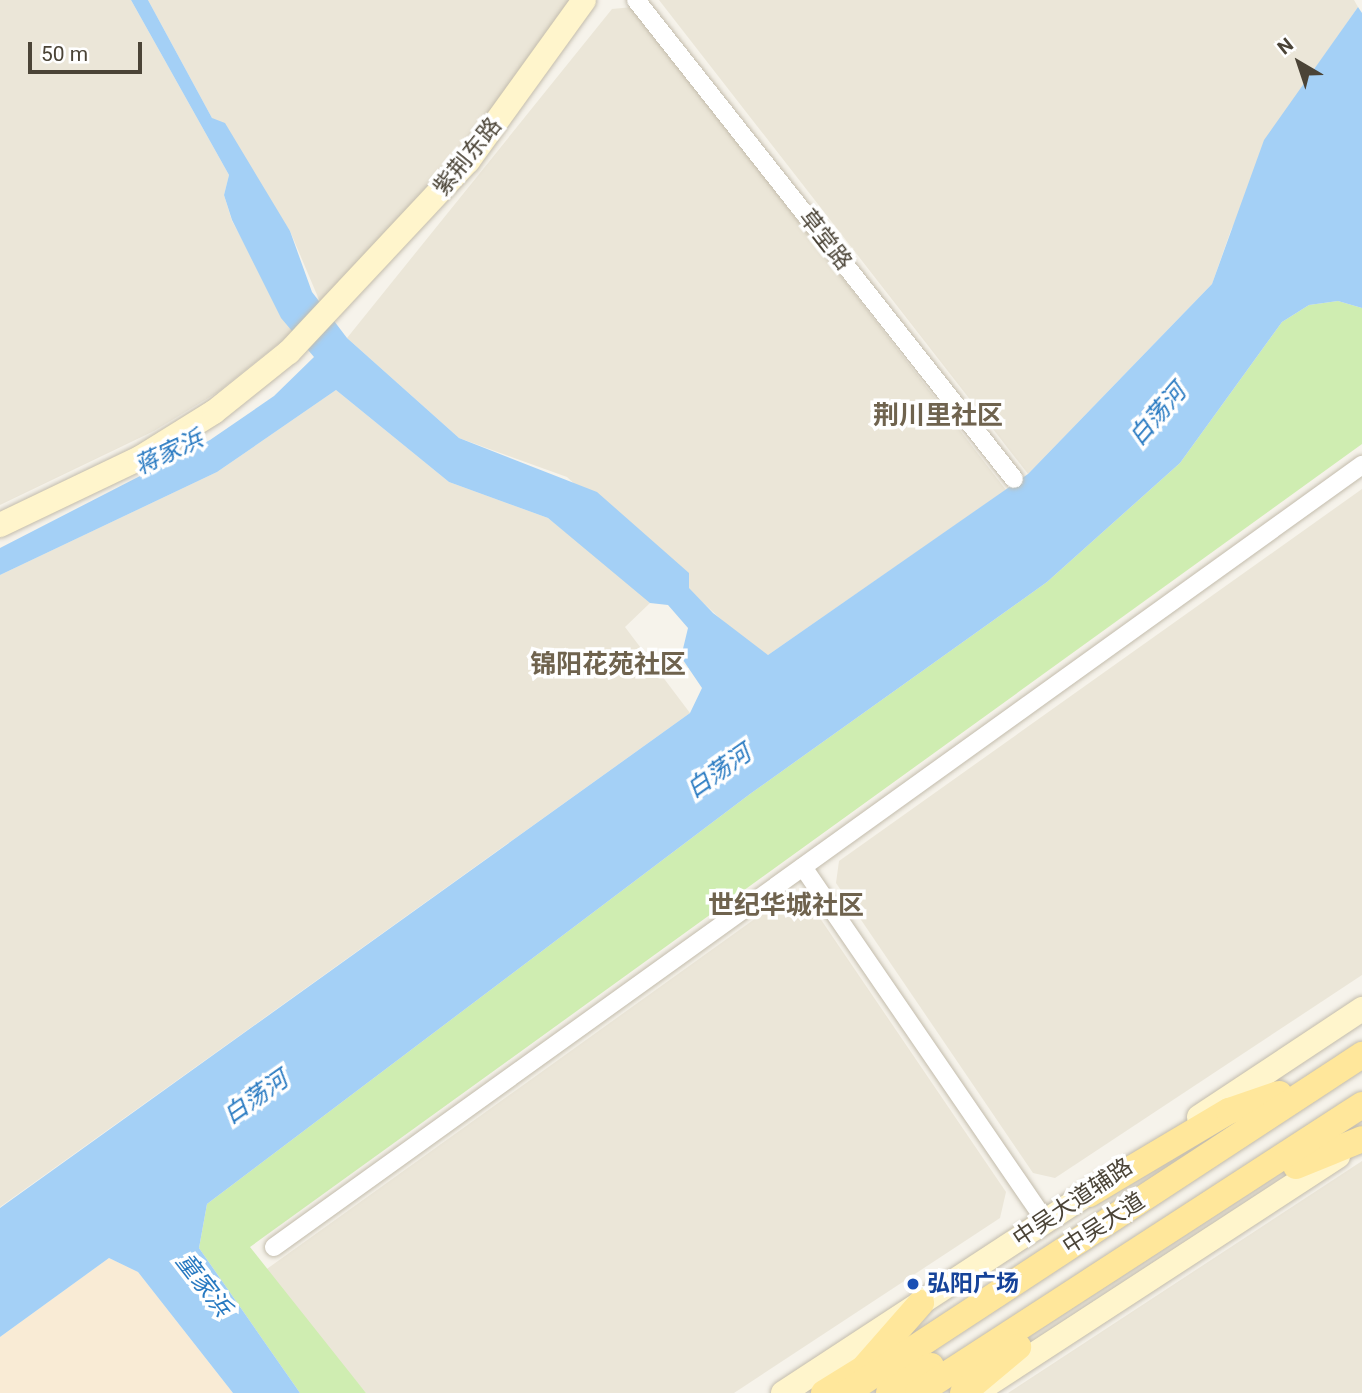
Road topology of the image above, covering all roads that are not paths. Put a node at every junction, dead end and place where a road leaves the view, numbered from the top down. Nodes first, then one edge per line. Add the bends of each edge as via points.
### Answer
1 (574, 0) edge
2 (584, 0) edge
3 (636, 0) edge
4 (336, 301) junction
5 (285, 350) junction
6 (1362, 465) edge
7 (1014, 479) dead end
8 (0, 513) edge
9 (0, 525) edge
10 (803, 867) junction
11 (1362, 1009) edge
12 (1362, 1054) edge
13 (1362, 1105) edge
14 (1362, 1140) edge
15 (1219, 1148) junction
16 (1089, 1194) junction
17 (1209, 1205) junction
18 (1046, 1222) junction
19 (274, 1247) dead end
20 (1099, 1276) junction
21 (921, 1303) junction
22 (968, 1313) junction
23 (783, 1393) edge
24 (824, 1393) edge
25 (846, 1393) edge
26 (889, 1393) edge
27 (918, 1393) edge
28 (963, 1393) edge
29 (975, 1393) edge

1 - 4 street, 紫荆东路 via 476,140
2 - 4 street, 紫荆东路 via 468,161
3 - 7 street, 草堂路
4 - 5 street
5 - 8 street via 161,435
5 - 9 street via 214,412 140,458
6 - 10 street
10 - 18 street
10 - 19 street
11 - 16 street, 中吴大道辅路
12 - 15 main road, 中吴大道
12 - 16 main road via 1309,1074 1265,1104 1229,1111
13 - 17 main road, 中吴大道
14 - 17 main road via 1316,1153 1272,1182
14 - 29 street
15 - 20 main road via 1181,1188 1064,1264 1056,1276 1061,1282
15 - 22 main road, 中吴大道
16 - 18 street, 中吴大道辅路
17 - 20 main road, 中吴大道
18 - 21 street, 中吴大道辅路
20 - 27 main road, 中吴大道
20 - 28 main road via 1059,1321 1002,1357
21 - 23 street, 中吴大道辅路
21 - 24 main road via 863,1369
22 - 25 main road, 中吴大道
22 - 26 main road via 990,1308 1001,1316

